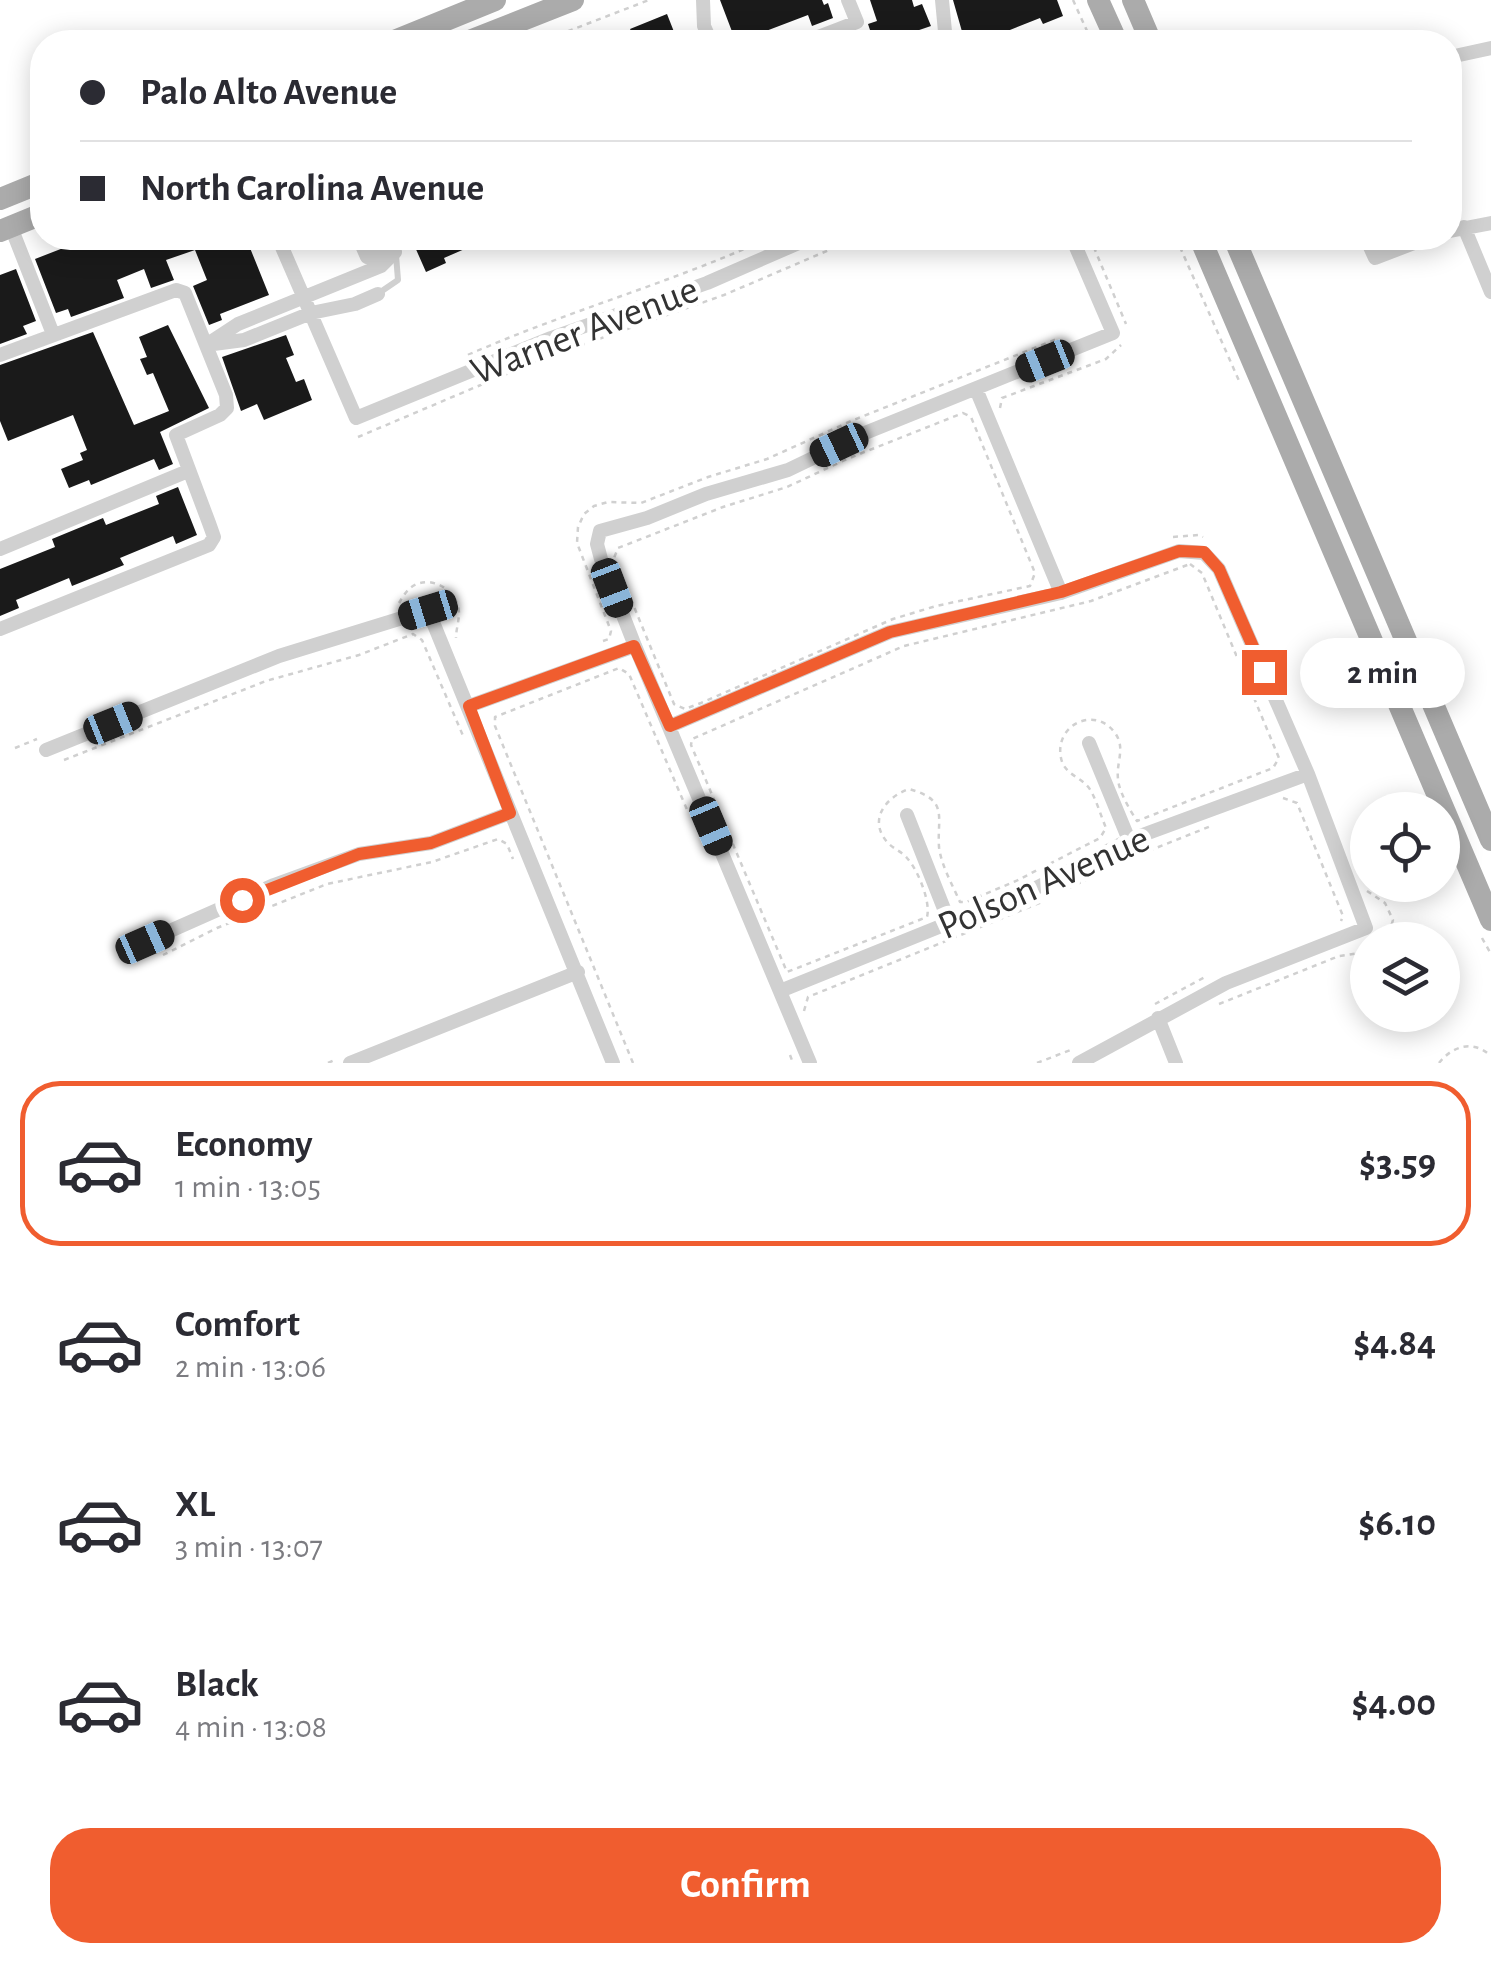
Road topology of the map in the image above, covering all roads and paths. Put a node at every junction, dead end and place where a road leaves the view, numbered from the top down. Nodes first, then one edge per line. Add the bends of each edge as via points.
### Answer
1 (495, 0) edge
2 (574, 0) edge
3 (648, 0) edge
4 (703, 0) edge
5 (848, 0) edge
6 (942, 0) edge
7 (1073, 0) edge
8 (1098, 0) edge
9 (1133, 0) edge
10 (839, 29) edge
11 (423, 30) edge
12 (498, 30) edge
13 (571, 30) edge
14 (706, 30) edge
15 (945, 30) edge
16 (1087, 30) edge
17 (1111, 30) edge
18 (1146, 30) edge
19 (1491, 48) edge
20 (1462, 54) edge
21 (30, 187) edge
22 (0, 199) edge
23 (30, 218) edge
24 (1491, 223) edge
25 (1462, 228) edge
26 (6, 229) edge
27 (1462, 238) edge
28 (283, 250) edge
29 (364, 250) edge
30 (384, 250) edge
31 (391, 250) edge
32 (395, 250) edge
33 (783, 250) edge
34 (829, 250) edge
35 (1078, 250) edge
36 (1094, 250) edge
37 (1205, 250) edge
38 (1239, 250) edge
39 (1371, 250) edge
40 (1395, 250) edge
41 (1491, 292) edge
42 (378, 294) joint
43 (304, 298) junction
44 (311, 313) junction
45 (53, 334) junction
46 (1121, 334) junction
47 (1067, 335) dead end
48 (206, 345) junction
49 (0, 355) edge
50 (976, 388) junction
51 (999, 406) dead end
52 (963, 413) joint
53 (358, 437) dead end
54 (188, 471) junction
55 (1160, 542) dead end
56 (1207, 547) junction
57 (0, 549) edge
58 (1061, 592) junction
59 (390, 612) dead end
60 (0, 629) edge
61 (591, 646) dead end
62 (634, 646) junction
63 (462, 652) dead end
64 (619, 668) dead end
65 (469, 706) junction
66 (670, 726) junction
67 (52, 733) dead end
68 (1089, 743) dead end
69 (691, 745) joint
70 (467, 746) dead end
71 (16, 748) dead end
72 (46, 750) dead end
73 (64, 760) dead end
74 (1308, 774) junction
75 (1283, 798) dead end
76 (510, 813) junction
77 (908, 815) dead end
78 (1216, 824) dead end
79 (1129, 840) junction
80 (1491, 840) edge
81 (514, 860) dead end
82 (1064, 891) dead end
83 (1047, 900) dead end
84 (1491, 920) edge
85 (950, 924) junction
86 (1333, 927) dead end
87 (145, 942) dead end
88 (162, 955) dead end
89 (1350, 955) edge
90 (578, 972) junction
91 (1216, 972) dead end
92 (780, 991) junction
93 (1207, 1009) dead end
94 (804, 1010) dead end
95 (1142, 1011) dead end
96 (1158, 1018) junction
97 (1078, 1055) edge
98 (1491, 1056) edge
99 (348, 1059) edge
100 (328, 1063) edge
101 (614, 1063) edge
102 (633, 1063) edge
103 (810, 1063) edge
104 (1037, 1063) edge
105 (1176, 1063) edge
106 (1439, 1063) edge

1 - 11 main road
2 - 12 main road
3 - 13 path
4 - 14 street
5 - 10 street via 857,22
6 - 15 street
7 - 16 path
8 - 17 main road
9 - 18 main road
19 - 20 street
21 - 22 main road
23 - 26 main road
24 - 25 street
26 - 45 street
27 - 41 street
28 - 43 street
29 - 30 street via 367,258
31 - 43 street via 381,266
32 - 42 lane via 398,280
33 - 44 street, Warner Avenue via 356,418
34 - 53 path
35 - 46 street
36 - 46 path
37 - 84 main road
38 - 80 main road
39 - 40 street via 1374,258
42 - 44 street
43 - 44 street
43 - 48 street via 238,324
44 - 48 street via 244,340
45 - 48 street via 176,290 185,294
45 - 49 street
46 - 50 street
46 - 51 path via 1114,355 1002,398
47 - 61 path via 767,459 641,503 594,506 578,527 578,543 610,630 609,639
48 - 54 street via 228,408 176,435
50 - 58 street
50 - 62 street via 788,470 600,532 601,559
52 - 52 path via 787,488 618,548 614,558 674,704 685,709 701,703 893,619 1030,586 1035,573 971,417
54 - 57 street
54 - 60 street via 214,537 209,544
55 - 56 path via 1199,534
56 - 58 street
56 - 74 street
58 - 66 street via 890,632
59 - 63 path via 410,588 434,582 446,588 459,611 455,636
62 - 65 street
62 - 66 street
64 - 102 path via 496,716 495,726
65 - 72 street via 428,610 279,656
65 - 76 street
66 - 92 street
67 - 71 path
68 - 79 street
69 - 69 path via 787,972 927,917 909,859 880,828 892,795 909,789 938,808 939,850 960,902 966,902 1100,838 1106,828 1092,792 1061,763 1066,729 1082,719 1097,720 1118,738 1118,780 1136,822 1273,768 1278,758 1202,573 1190,564 1091,601 904,646 692,739
70 - 73 path via 422,640 412,634 266,681
74 - 79 street, Polson Avenue
74 - 96 street via 1366,928 1226,983
75 - 86 path via 1296,803 1342,916
76 - 87 street via 431,843 359,854
76 - 90 street
77 - 85 street
78 - 82 path
79 - 85 street, Polson Avenue
81 - 88 path via 498,838 432,862 327,884
83 - 94 path via 808,997
85 - 92 street, Polson Avenue
89 - 93 path
90 - 99 street
90 - 101 street
91 - 95 path
92 - 103 street
96 - 97 street via 1114,1046
96 - 105 street
97 - 104 path
98 - 106 path via 1465,1046
99 - 100 path

